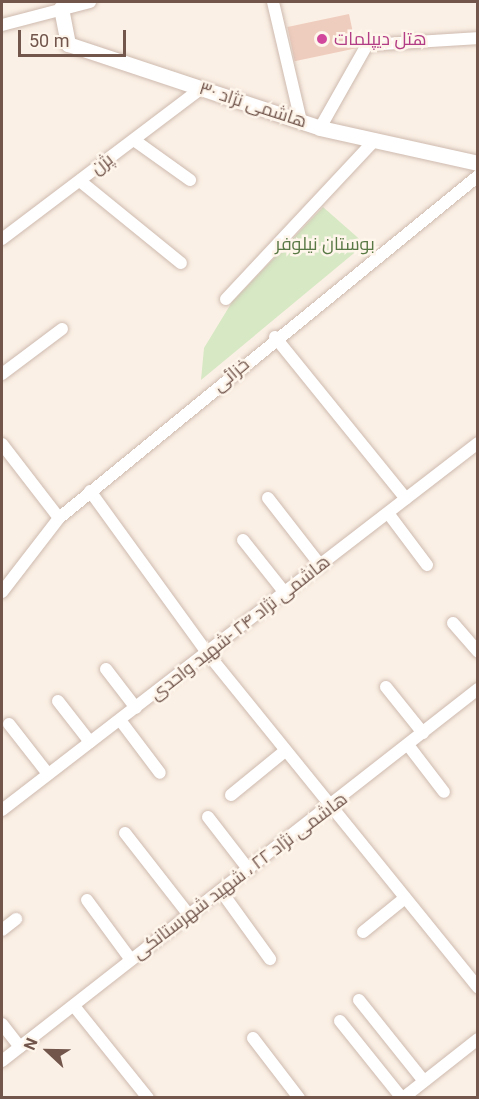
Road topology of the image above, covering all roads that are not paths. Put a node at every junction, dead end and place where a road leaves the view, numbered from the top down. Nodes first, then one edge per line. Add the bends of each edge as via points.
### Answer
1 (90, 2) edge
2 (273, 2) edge
3 (61, 8) junction
4 (2, 25) edge
5 (477, 38) edge
6 (202, 88) junction
7 (301, 121) junction
8 (320, 128) junction
9 (134, 140) junction
10 (375, 140) junction
11 (477, 163) edge
12 (477, 176) edge
13 (190, 180) dead end
14 (80, 181) junction
15 (2, 239) edge
16 (181, 263) dead end
17 (226, 299) dead end
18 (62, 329) dead end
19 (275, 337) junction
20 (2, 374) edge
21 (477, 443) edge
22 (4, 452) edge
23 (90, 491) junction
24 (268, 498) dead end
25 (406, 499) junction
26 (388, 513) junction
27 (59, 518) junction
28 (243, 540) dead end
29 (427, 565) dead end
30 (321, 566) junction
31 (2, 592) edge
32 (285, 594) junction
33 (453, 623) dead end
34 (477, 652) edge
35 (208, 654) junction
36 (106, 669) dead end
37 (386, 687) dead end
38 (477, 689) edge
39 (58, 701) dead end
40 (136, 708) junction
41 (120, 720) junction
42 (9, 724) dead end
43 (423, 733) junction
44 (90, 742) junction
45 (408, 745) junction
46 (285, 751) junction
47 (160, 772) dead end
48 (48, 774) junction
49 (444, 792) dead end
50 (231, 795) dead end
51 (4, 804) edge
52 (330, 808) junction
53 (208, 817) dead end
54 (125, 833) dead end
55 (249, 870) junction
56 (221, 891) junction
57 (405, 898) junction
58 (87, 900) dead end
59 (189, 915) junction
60 (16, 919) dead end
61 (2, 930) edge
62 (363, 932) dead end
63 (270, 959) dead end
64 (131, 960) junction
65 (477, 987) edge
66 (359, 1000) dead end
67 (74, 1006) junction
68 (340, 1021) dead end
69 (2, 1024) edge
70 (253, 1038) dead end
71 (477, 1039) edge
72 (21, 1047) junction
73 (2, 1061) edge
74 (424, 1081) junction
75 (148, 1098) edge
76 (299, 1098) edge
77 (402, 1098) edge

1 - 3 street
2 - 7 street
3 - 4 street
3 - 6 street, هاشمی نژاد ۳۰ via 68,44
5 - 8 street via 367,45
6 - 7 street, هاشمی نژاد ۳۰
6 - 9 street, پژن
7 - 8 street, هاشمی نژاد ۳۰
8 - 10 street, هاشمی نژاد ۳۰
9 - 13 street
9 - 14 street, پژن
10 - 11 street, هاشمی نژاد ۳۰
10 - 17 street
12 - 19 street, خزائی
14 - 15 street, پژن
14 - 16 street
18 - 20 street
19 - 23 street, خزائی
19 - 25 street
21 - 25 street, هاشمی نژاد ۲۴ -شهید واحدی
22 - 27 street
23 - 27 street, خزائی
23 - 35 street
24 - 30 street
25 - 26 street, هاشمی نژاد ۲۴ -شهید واحدی
26 - 29 street
26 - 30 street, هاشمی نژاد ۲۴ -شهید واحدی
27 - 31 street, خزائی
28 - 32 street
30 - 32 street, هاشمی نژاد ۲۴ -شهید واحدی
32 - 35 street, هاشمی نژاد ۲۴ -شهید واحدی
33 - 34 street
35 - 40 street, هاشمی نژاد ۲۴ -شهید واحدی
35 - 46 street
36 - 40 street
37 - 43 street
38 - 43 street, هاشمی نژاد ۲۲ ، شهید شهرستانکی
39 - 44 street
40 - 41 street, هاشمی نژاد ۲۴ -شهید واحدی
41 - 44 street, هاشمی نژاد ۲۴ -شهید واحدی
41 - 47 street
42 - 48 street
43 - 45 street, هاشمی نژاد ۲۲ ، شهید شهرستانکی
44 - 48 street, هاشمی نژاد ۲۴ -شهید واحدی
45 - 49 street
45 - 52 street, هاشمی نژاد ۲۲ ، شهید شهرستانکی
46 - 50 street
46 - 52 street
48 - 51 street, هاشمی نژاد ۲۴ -شهید واحدی
52 - 55 street, هاشمی نژاد ۲۲ ، شهید شهرستانکی
52 - 57 street
53 - 55 street
54 - 59 street
55 - 56 street, هاشمی نژاد ۲۲ ، شهید شهرستانکی
56 - 59 street, هاشمی نژاد ۲۲ ، شهید شهرستانکی
56 - 63 street
57 - 62 street
57 - 65 street
58 - 64 street
59 - 64 street, هاشمی نژاد ۲۲ ، شهید شهرستانکی
60 - 61 street
64 - 67 street, هاشمی نژاد ۲۲ ، شهید شهرستانکی
66 - 74 street
67 - 72 street, هاشمی نژاد ۲۲ ، شهید شهرستانکی
67 - 75 street
68 - 77 street
69 - 72 street
70 - 76 street
71 - 74 street
72 - 73 street, هاشمی نژاد ۲۲ ، شهید شهرستانکی
74 - 77 street

